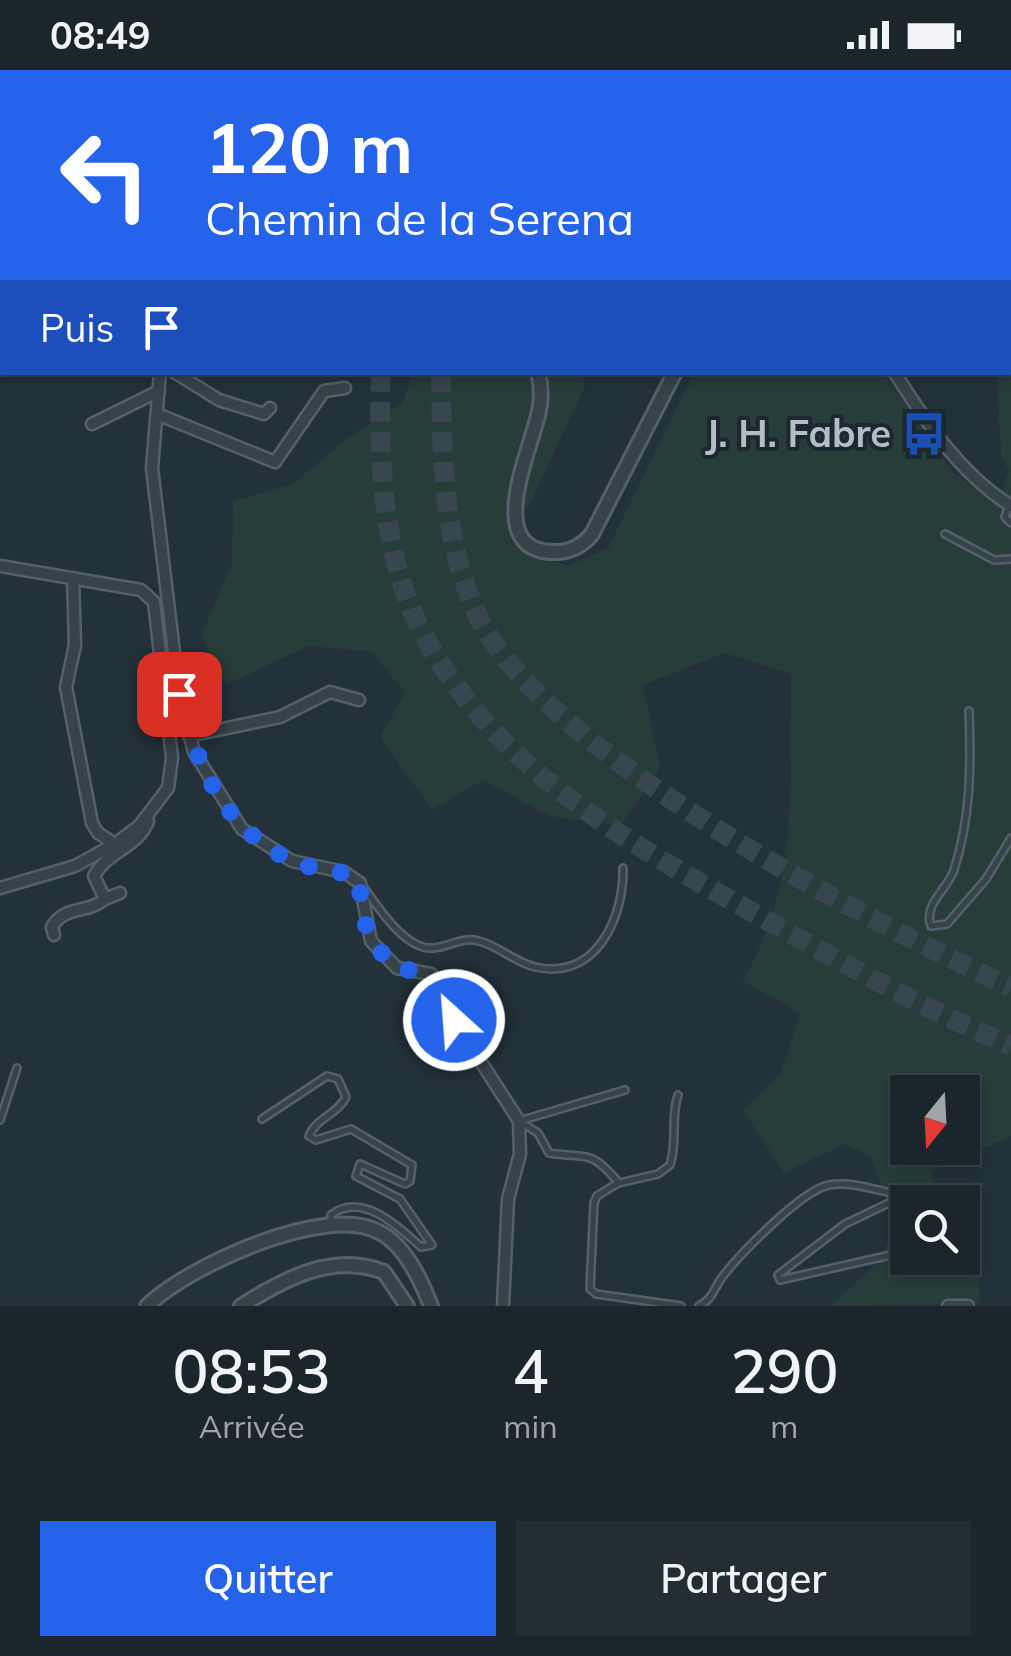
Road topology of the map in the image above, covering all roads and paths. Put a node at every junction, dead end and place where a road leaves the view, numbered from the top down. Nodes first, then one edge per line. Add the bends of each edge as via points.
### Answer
1 (160, 375) edge
2 (179, 375) edge
3 (538, 375) edge
4 (673, 375) edge
5 (896, 375) edge
6 (344, 388) dead end
7 (158, 391) junction
8 (270, 408) dead end
9 (157, 414) junction
10 (92, 424) dead end
11 (1010, 505) edge
12 (1011, 523) edge
13 (945, 534) dead end
14 (1011, 560) edge
15 (0, 566) edge
16 (72, 578) junction
17 (359, 700) dead end
18 (969, 712) dead end
19 (189, 736) junction
20 (149, 816) junction
21 (1011, 838) edge
22 (116, 844) junction
23 (623, 868) dead end
24 (360, 883) junction
25 (0, 888) edge
26 (120, 893) dead end
27 (106, 899) junction
28 (54, 935) dead end
29 (17, 1068) dead end
30 (625, 1090) dead end
31 (678, 1095) dead end
32 (262, 1119) dead end
33 (0, 1120) edge
34 (519, 1121) junction
35 (619, 1183) junction
36 (890, 1193) edge
37 (890, 1203) edge
38 (331, 1223) junction
39 (890, 1255) edge
40 (147, 1306) edge
41 (241, 1306) edge
42 (407, 1306) edge
43 (431, 1306) edge
44 (503, 1306) edge
45 (680, 1306) edge
46 (699, 1306) edge
47 (948, 1306) edge
48 (968, 1306) edge

1 - 7 street
2 - 8 street via 219,400 264,414
3 - 4 street via 540,410 514,496 514,518 530,543 553,552 576,548 592,534
5 - 11 street via 943,445
6 - 9 street via 324,391 276,462
7 - 9 street
7 - 10 street
9 - 19 street via 152,468
11 - 12 lane via 1005,517
13 - 14 lane via 994,560
15 - 16 street
16 - 20 street via 140,590 154,602 172,758 168,788
16 - 22 street via 76,637 66,687 92,823
17 - 19 street via 330,692 280,717
18 - 21 lane via 972,794 954,872 929,912 931,926 947,924 986,880
19 - 24 street via 242,829 292,861 344,872
20 - 22 street
20 - 27 street via 142,834 98,867 94,884
22 - 25 street via 75,866
23 - 24 lane via 616,920 600,947 567,968 537,968 472,939 420,946
24 - 34 street via 371,941 397,968 438,981 454,1020
26 - 27 street
27 - 28 street via 66,912 52,927
29 - 33 lane
30 - 34 lane
31 - 35 lane via 670,1165
32 - 38 lane via 327,1076 338,1079 346,1097 309,1136 316,1140 351,1129 412,1165 405,1184 360,1164 356,1176 400,1200 432,1245 421,1247 393,1221 357,1208 340,1208
34 - 35 lane via 538,1133 549,1153 596,1157
34 - 44 street
35 - 45 lane via 594,1203 590,1289
36 - 46 lane via 848,1184 810,1191
37 - 39 lane via 845,1224 778,1275 780,1280
38 - 40 street via 249,1248
38 - 43 street via 355,1222 382,1232 404,1254
41 - 42 street via 303,1274 344,1264 384,1272
47 - 48 street

